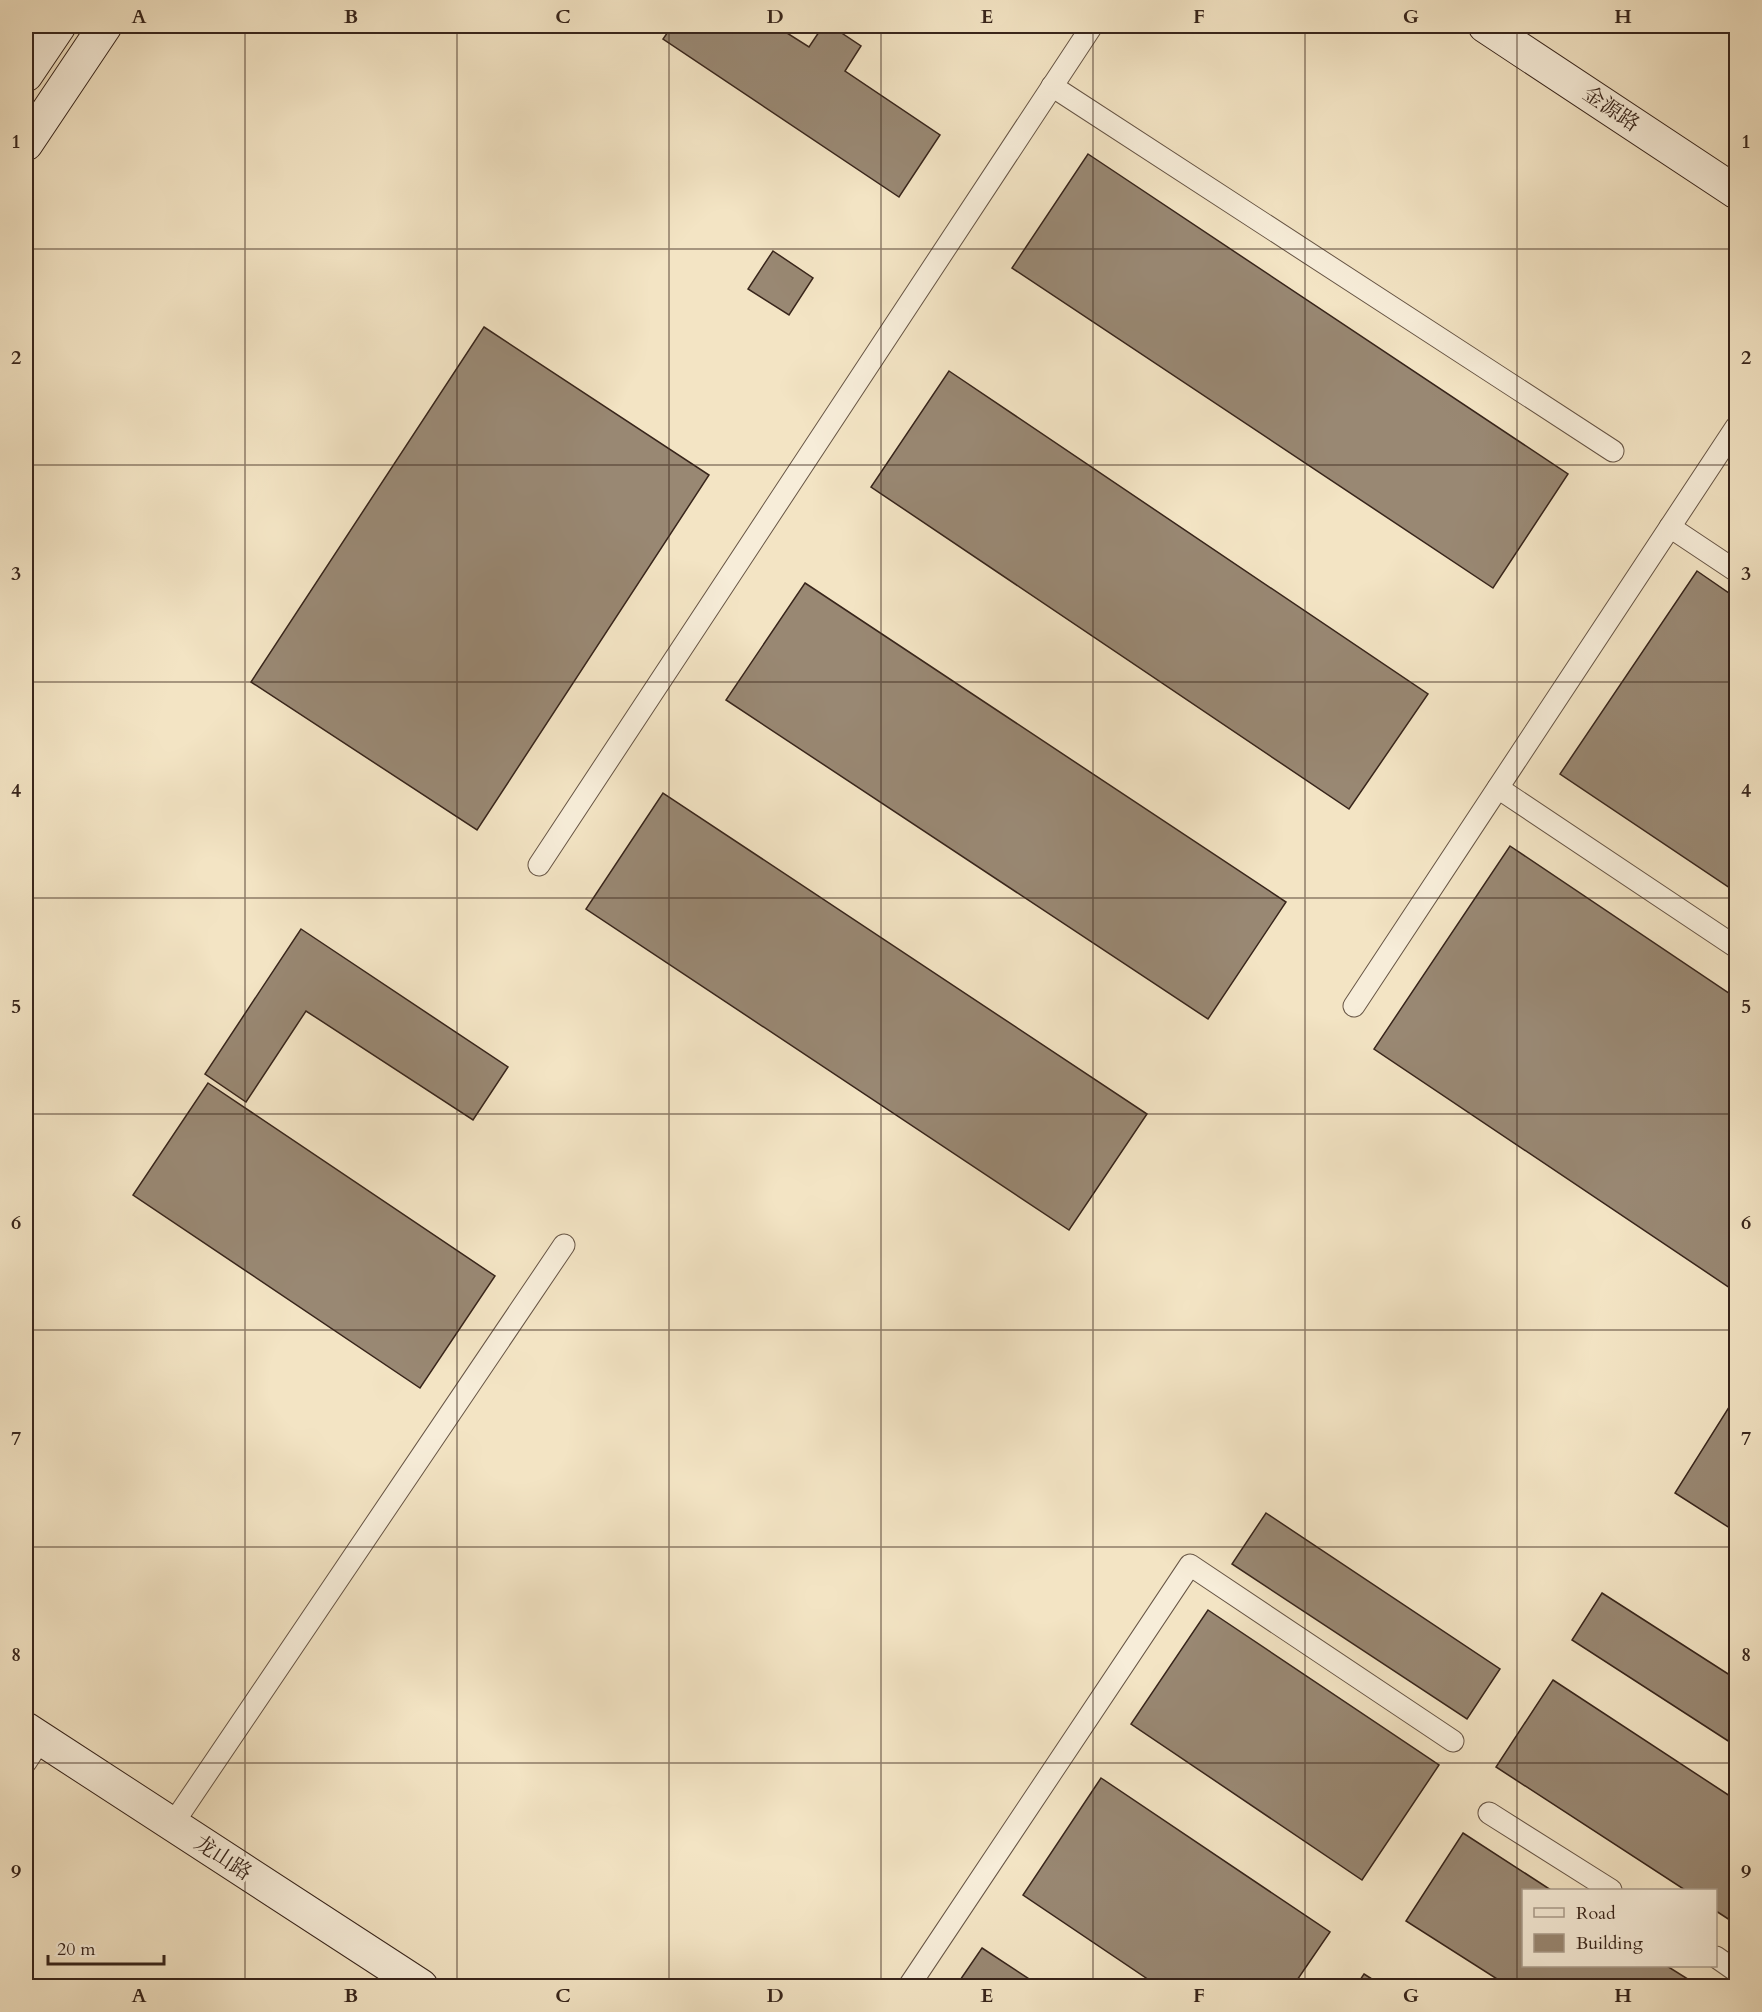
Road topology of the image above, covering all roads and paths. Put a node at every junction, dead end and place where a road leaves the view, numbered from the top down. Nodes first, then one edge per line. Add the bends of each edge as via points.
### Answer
1 (59, 26) edge
2 (105, 26) edge
3 (1092, 26) edge
4 (1485, 26) edge
5 (26, 75) edge
6 (1052, 86) junction
7 (26, 144) edge
8 (1737, 192) edge
9 (1737, 427) edge
10 (1613, 451) dead end
11 (1670, 527) junction
12 (1737, 571) edge
13 (1497, 788) junction
14 (539, 865) dead end
15 (1737, 947) edge
16 (1354, 1006) dead end
17 (564, 1245) dead end
18 (1453, 1741) dead end
19 (31, 1743) edge
20 (1489, 1813) dead end
21 (172, 1825) junction
22 (1609, 1889) edge
23 (1717, 1958) edge
24 (1737, 1971) edge
25 (421, 1986) edge
26 (909, 1986) edge

1 - 5 main road
2 - 7 main road
3 - 6 lane
4 - 8 main road, 金源路
6 - 10 lane
6 - 14 lane
9 - 11 lane
11 - 12 lane
11 - 13 lane
13 - 15 lane
13 - 16 lane
17 - 21 lane
18 - 26 lane via 1190,1565
19 - 21 main road, 龙山路
20 - 22 lane
21 - 25 main road, 龙山路
23 - 24 lane

